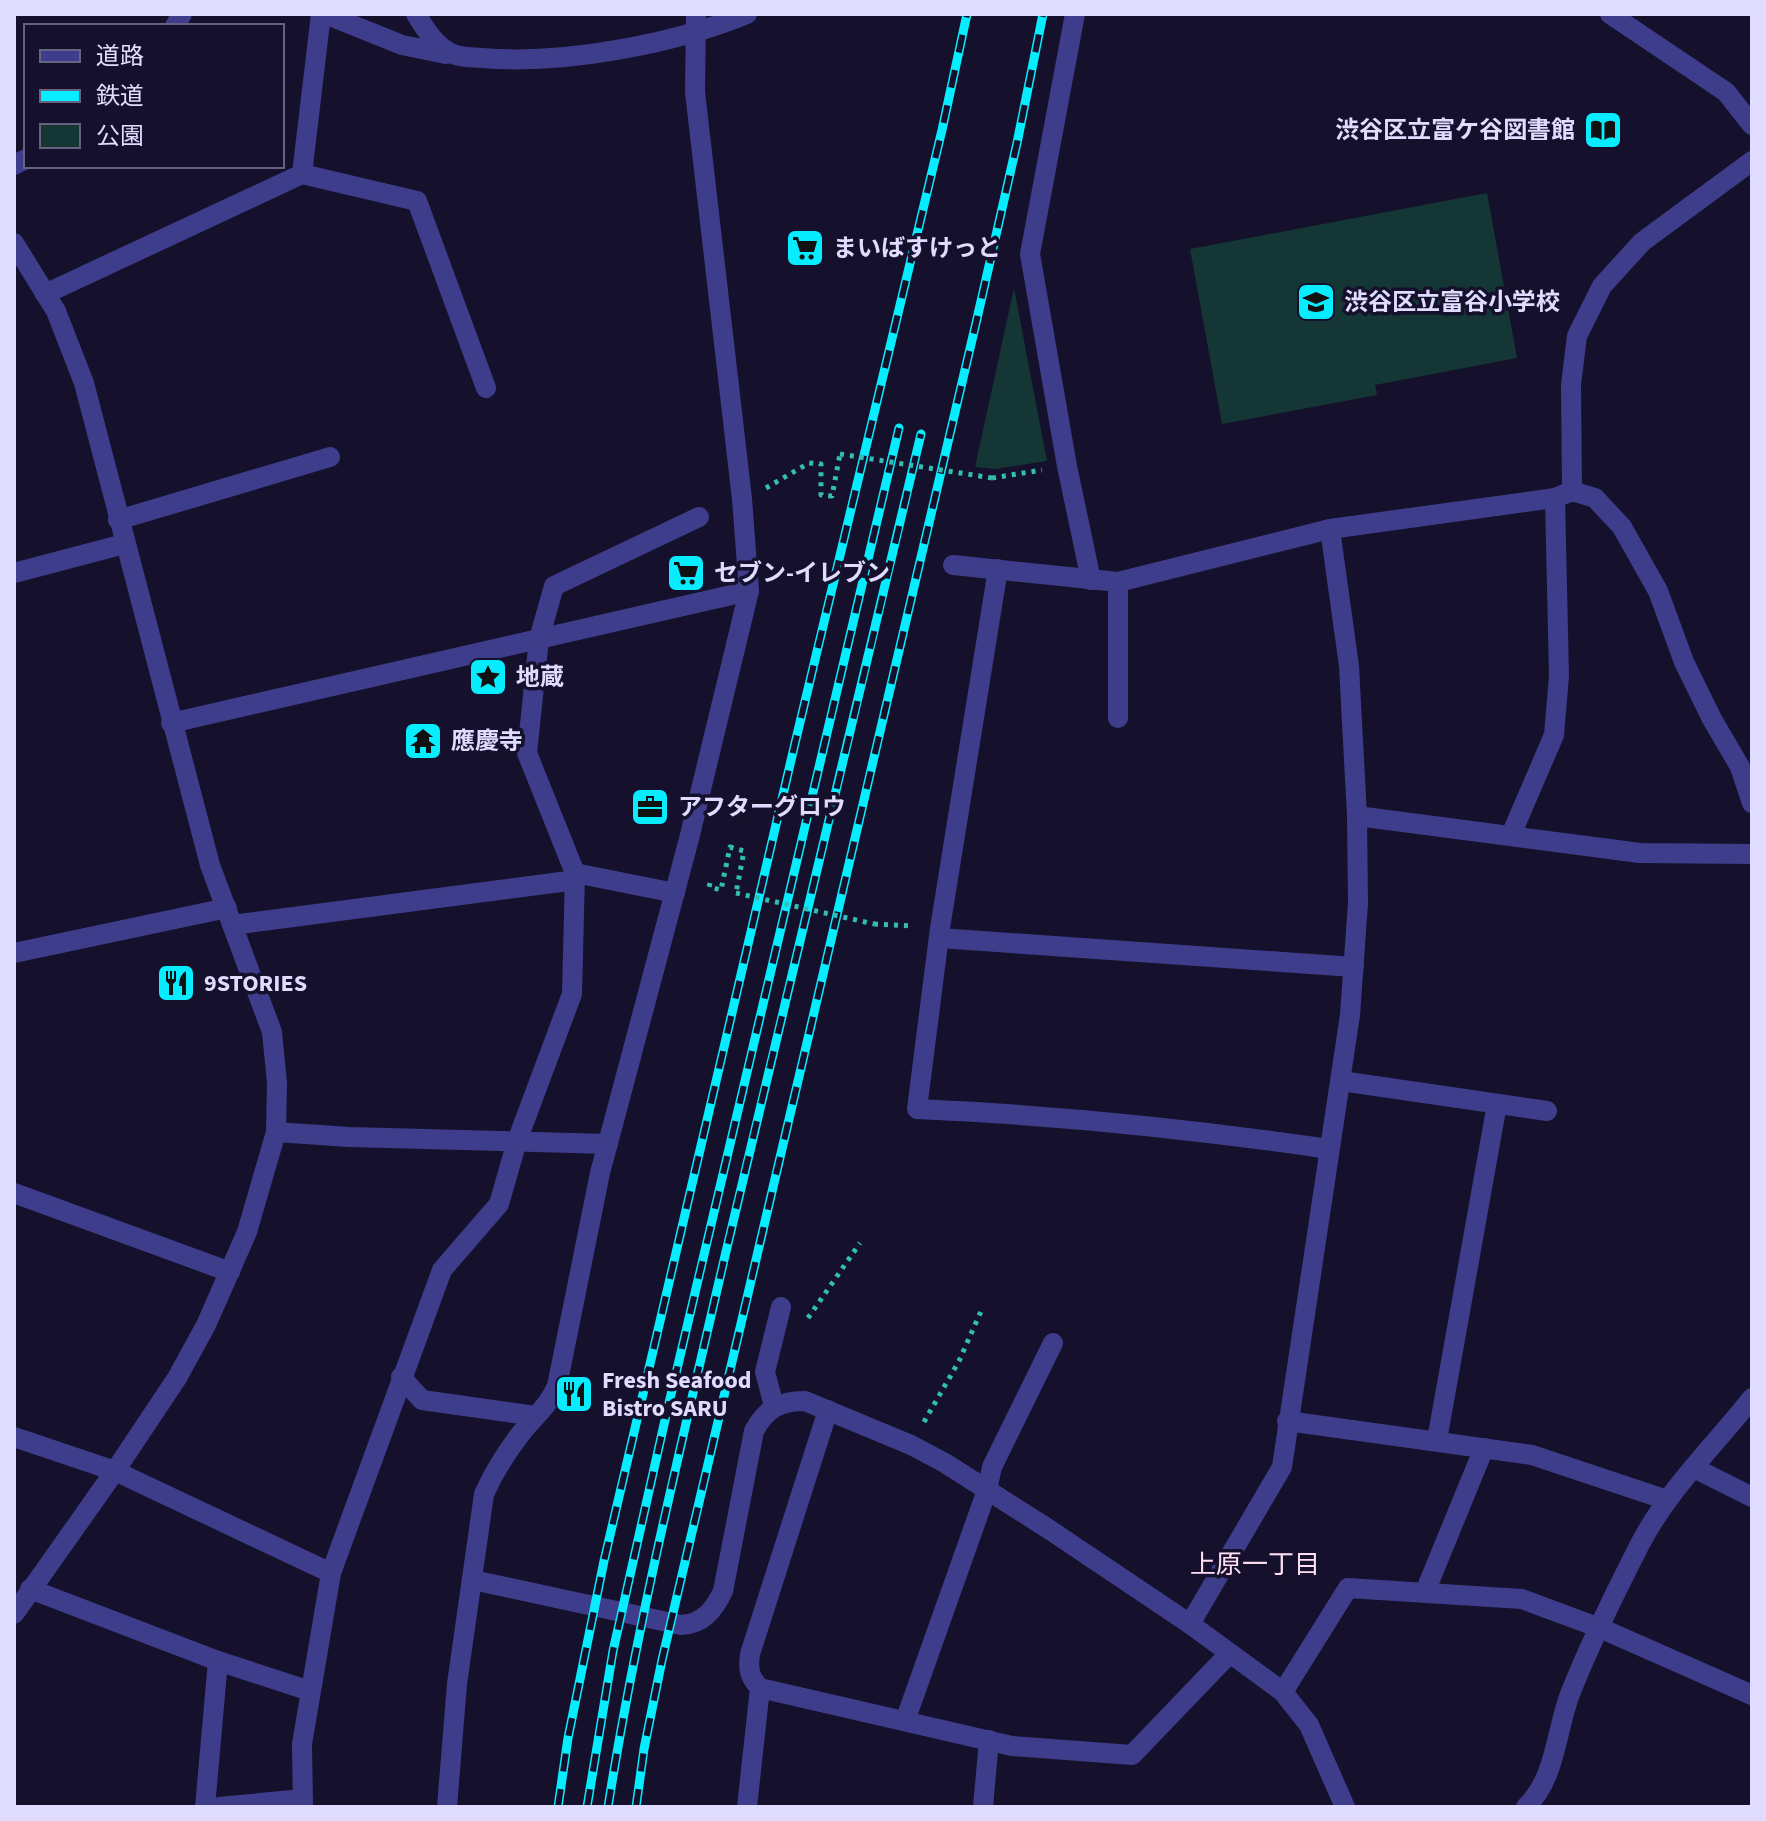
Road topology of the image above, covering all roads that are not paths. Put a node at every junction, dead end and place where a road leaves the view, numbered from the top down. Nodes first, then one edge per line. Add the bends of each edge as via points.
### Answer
1 (323, 14) edge
2 (416, 14) edge
3 (747, 14) edge
4 (1075, 14) edge
5 (1610, 14) edge
6 (695, 23) edge
7 (455, 55) junction
8 (1752, 125) edge
9 (1752, 161) edge
10 (302, 174) junction
11 (14, 243) edge
12 (45, 294) junction
13 (486, 388) dead end
14 (330, 457) dead end
15 (1564, 495) junction
16 (699, 517) dead end
17 (118, 520) junction
18 (1330, 529) junction
19 (124, 544) junction
20 (953, 565) dead end
21 (998, 569) junction
22 (14, 573) edge
23 (1091, 580) junction
24 (1118, 582) junction
25 (749, 591) junction
26 (539, 639) junction
27 (1118, 718) dead end
28 (171, 723) junction
29 (1751, 793) edge
30 (1357, 816) junction
31 (1511, 835) junction
32 (1752, 854) edge
33 (576, 877) junction
34 (675, 893) junction
35 (229, 916) junction
36 (940, 933) junction
37 (14, 953) edge
38 (1354, 967) junction
39 (1341, 1081) junction
40 (1497, 1104) junction
41 (1547, 1111) dead end
42 (276, 1132) junction
43 (517, 1141) junction
44 (608, 1144) junction
45 (1329, 1149) junction
46 (14, 1193) edge
47 (230, 1272) junction
48 (781, 1307) road end
49 (1053, 1343) dead end
50 (401, 1377) junction
51 (1752, 1398) edge
52 (774, 1406) junction
53 (828, 1410) junction
54 (535, 1416) junction
55 (1287, 1421) junction
56 (14, 1437) edge
57 (1437, 1440) junction
58 (1484, 1448) junction
59 (1694, 1468) junction
60 (115, 1471) junction
61 (987, 1490) junction
62 (1752, 1497) edge
63 (1667, 1500) junction
64 (331, 1573) junction
65 (473, 1580) junction
66 (30, 1589) junction
67 (1425, 1592) junction
68 (14, 1614) edge
69 (1190, 1624) junction
70 (1600, 1628) junction
71 (1230, 1653) junction
72 (218, 1661) junction
73 (760, 1688) junction
74 (310, 1691) junction
75 (1283, 1692) junction
76 (1752, 1695) edge
77 (905, 1721) junction
78 (989, 1740) junction
79 (303, 1803) edge
80 (205, 1807) edge
81 (219, 1807) edge
82 (447, 1807) edge
83 (747, 1807) edge
84 (983, 1807) edge
85 (1345, 1807) edge
86 (1526, 1807) edge

1 - 7 street via 402,45
1 - 10 street
2 - 7 street via 435,42
3 - 6 street
4 - 23 street via 1030,254
5 - 8 street via 1726,92
6 - 7 street via 577,55
6 - 25 street via 695,92
9 - 15 street via 1642,242 1602,286 1577,336
10 - 12 street
10 - 13 street via 417,201
11 - 12 street
12 - 17 street via 84,383
14 - 17 street
15 - 18 street
15 - 29 street via 1595,498 1622,527 1658,591 1684,662
15 - 31 street via 1554,735
16 - 26 street via 554,586
17 - 19 street
18 - 24 street
18 - 30 street via 1349,666
19 - 22 street
19 - 28 street
20 - 21 street
21 - 23 street
21 - 36 street
23 - 24 street
24 - 27 street
25 - 26 street
25 - 34 street
26 - 28 street
26 - 33 street via 527,753
28 - 35 street
30 - 31 street
30 - 38 street
31 - 32 street via 1640,853
33 - 34 street
33 - 35 street
33 - 43 street via 572,994
34 - 44 street
35 - 37 street
35 - 42 street via 272,1032
36 - 38 street
36 - 45 street via 917,1109 1015,1113
38 - 39 street
39 - 40 street
39 - 45 street
40 - 41 street
40 - 57 street
42 - 43 street
42 - 47 street
43 - 44 street
43 - 50 street via 499,1204 442,1270
44 - 54 street via 557,1386 551,1401
45 - 55 street
46 - 47 street
47 - 60 street via 177,1378
48 - 52 street via 765,1372
49 - 61 street via 992,1467
50 - 54 street via 422,1400
50 - 64 street
51 - 59 street
52 - 53 street via 805,1401
52 - 65 street via 754,1431 723,1591 716,1606 692,1625
53 - 61 street via 911,1445
53 - 73 street via 750,1654 751,1679
54 - 65 street via 484,1494
55 - 57 street
55 - 69 street via 1282,1467
56 - 60 street
57 - 58 street
58 - 63 street via 1532,1455
58 - 67 street
59 - 62 street
59 - 63 street
60 - 64 street
60 - 66 street
61 - 69 street
61 - 77 street
63 - 70 street
64 - 74 street
65 - 82 street via 457,1684
66 - 68 street
66 - 72 street
67 - 70 street via 1522,1599
67 - 75 street via 1348,1588
69 - 71 street
70 - 76 street
70 - 86 street via 1569,1697 1550,1768
71 - 75 street
71 - 78 street via 1132,1755
72 - 74 street
72 - 80 street
73 - 77 street
73 - 83 street
74 - 79 street via 302,1744
75 - 85 street via 1309,1725
77 - 78 street
78 - 84 street
79 - 81 street

